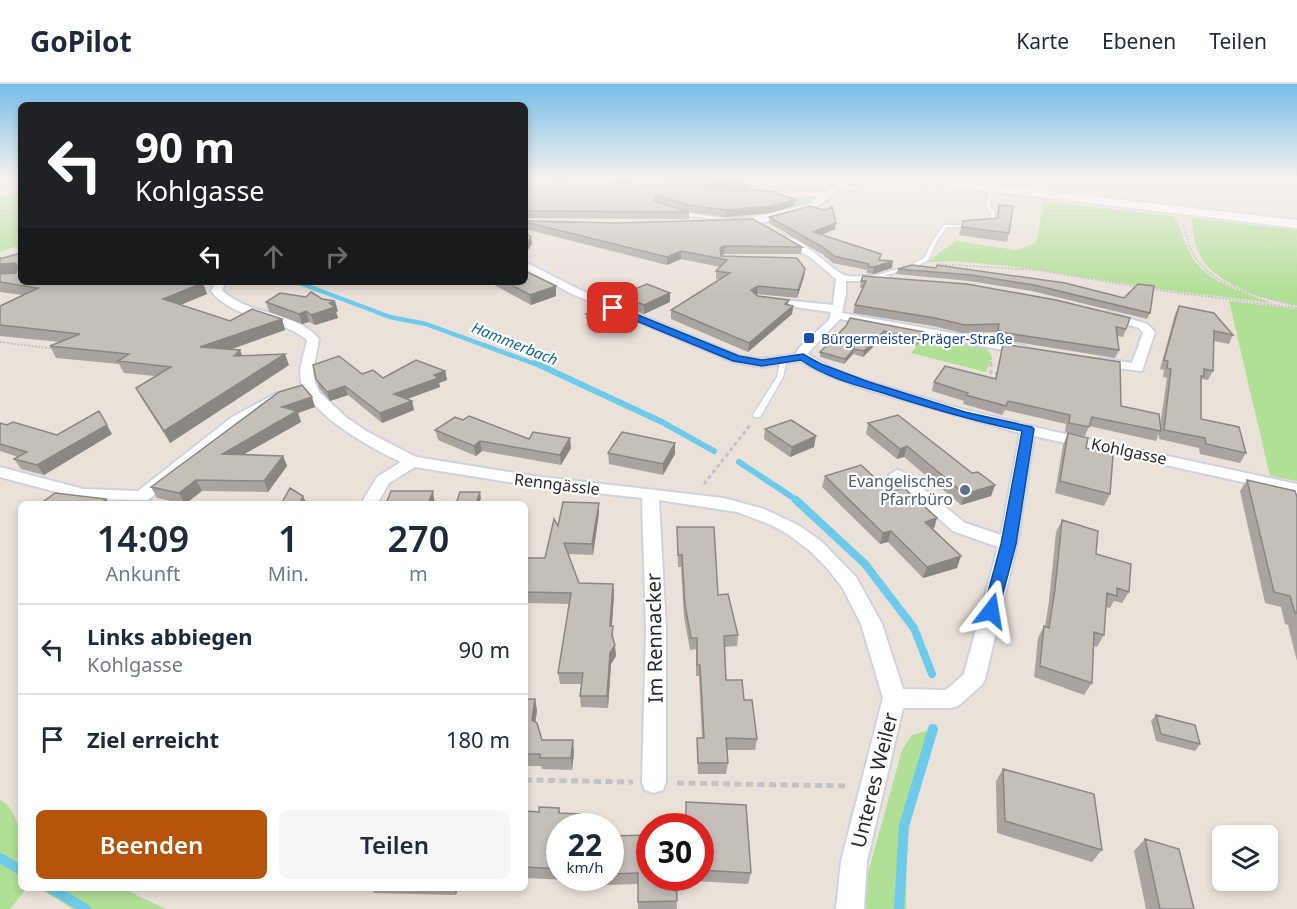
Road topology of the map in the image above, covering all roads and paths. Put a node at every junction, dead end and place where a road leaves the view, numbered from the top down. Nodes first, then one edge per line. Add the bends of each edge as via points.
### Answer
1 (707, 216) edge
2 (787, 216) edge
3 (993, 216) edge
4 (1180, 216) edge
5 (1233, 216) edge
6 (743, 222) junction
7 (687, 224) edge
8 (1297, 224) edge
9 (765, 228) junction
10 (818, 258) junction
11 (798, 260) edge
12 (528, 267) edge
13 (911, 267) junction
14 (841, 278) junction
15 (871, 278) junction
16 (913, 280) edge
17 (219, 285) edge
18 (757, 299) edge
19 (1297, 307) edge
20 (836, 312) junction
21 (1099, 312) edge
22 (0, 342) edge
23 (992, 345) junction
24 (65, 348) edge
25 (1036, 352) edge
26 (803, 357) junction
27 (1092, 361) edge
28 (783, 362) junction
29 (1000, 375) edge
30 (299, 390) junction
31 (757, 416) joint
32 (1028, 429) junction
33 (413, 461) junction
34 (0, 472) edge
35 (897, 475) dead end
36 (1297, 489) edge
37 (650, 494) junction
38 (695, 498) junction
39 (371, 501) edge
40 (1008, 544) junction
41 (894, 698) junction
42 (528, 780) edge
43 (654, 782) junction
44 (874, 786) junction
45 (850, 909) edge

1 - 6 lane
2 - 9 street
3 - 13 lane via 992,223 946,226 926,259
4 - 19 path via 1197,260 1210,272 1232,285
5 - 8 main road
6 - 7 street
6 - 9 street
9 - 10 street
10 - 11 street
10 - 14 street
12 - 28 street via 594,300 737,358
13 - 15 lane
13 - 19 path via 963,264 1038,270 1180,294
14 - 15 street
14 - 20 street
15 - 16 street
17 - 30 street via 216,291 226,304 279,318 302,328 313,339 312,354
18 - 20 street
20 - 23 street
20 - 26 street via 834,321 802,352
21 - 27 street via 1143,326 1149,332 1137,368
22 - 24 path
23 - 25 street
23 - 29 path via 991,373
26 - 28 street
26 - 32 street, Kohlgasse via 817,367 865,384 963,415
28 - 31 lane via 780,377
30 - 33 street, Renngässle via 316,397 348,428
30 - 34 street via 279,396 237,420 142,496 83,494
31 - 38 path
32 - 36 street, Kohlgasse
32 - 40 street, Unteres Weiler
33 - 37 street, Renngässle via 523,481
33 - 39 street via 383,480
35 - 40 street via 959,527
37 - 38 street, Renngässle
37 - 43 street, Im Rennacker via 656,630
38 - 41 street, Renngässle via 750,508 792,528 828,556 860,596 880,642
40 - 41 street, Unteres Weiler via 974,679 950,699
41 - 44 street, Unteres Weiler
42 - 43 path
43 - 44 path
44 - 45 street, Unteres Weiler via 854,861

